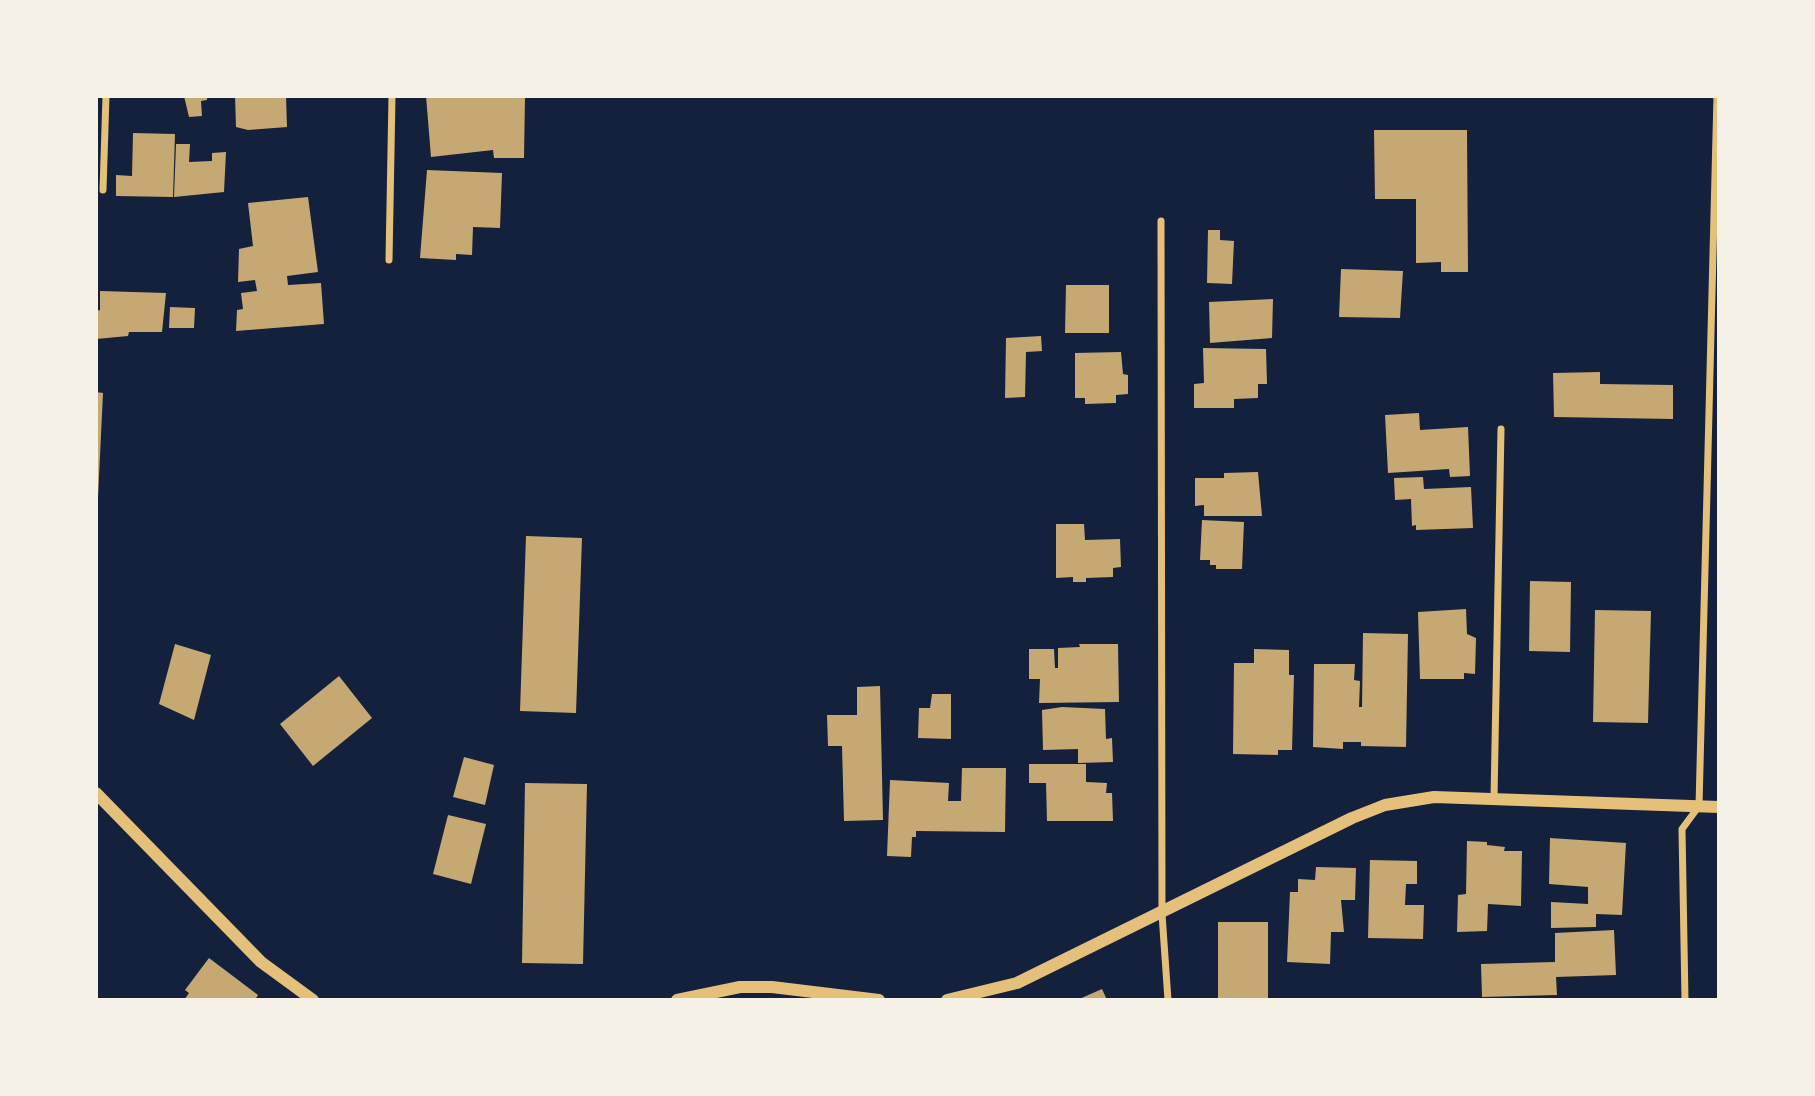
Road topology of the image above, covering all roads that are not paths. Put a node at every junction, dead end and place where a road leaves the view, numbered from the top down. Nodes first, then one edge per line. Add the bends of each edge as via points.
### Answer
1 (106, 96) edge
2 (392, 96) edge
3 (1717, 96) edge
4 (103, 190) dead end
5 (1161, 221) dead end
6 (389, 260) dead end
7 (1501, 429) dead end
8 (96, 793) edge
9 (1493, 799) junction
10 (1699, 806) junction
11 (1719, 807) edge
12 (1162, 914) junction
13 (313, 1000) edge
14 (677, 1000) edge
15 (879, 1000) edge
16 (947, 1000) edge
17 (1168, 1000) edge
18 (1685, 1000) edge

1 - 4 street
2 - 6 street
3 - 10 street
5 - 12 street
7 - 9 street
8 - 13 street via 261,962
9 - 10 street
9 - 12 street via 1434,797 1385,805
10 - 11 street
10 - 18 street via 1682,829
12 - 16 street via 1017,983
12 - 17 street
14 - 15 street via 740,987

